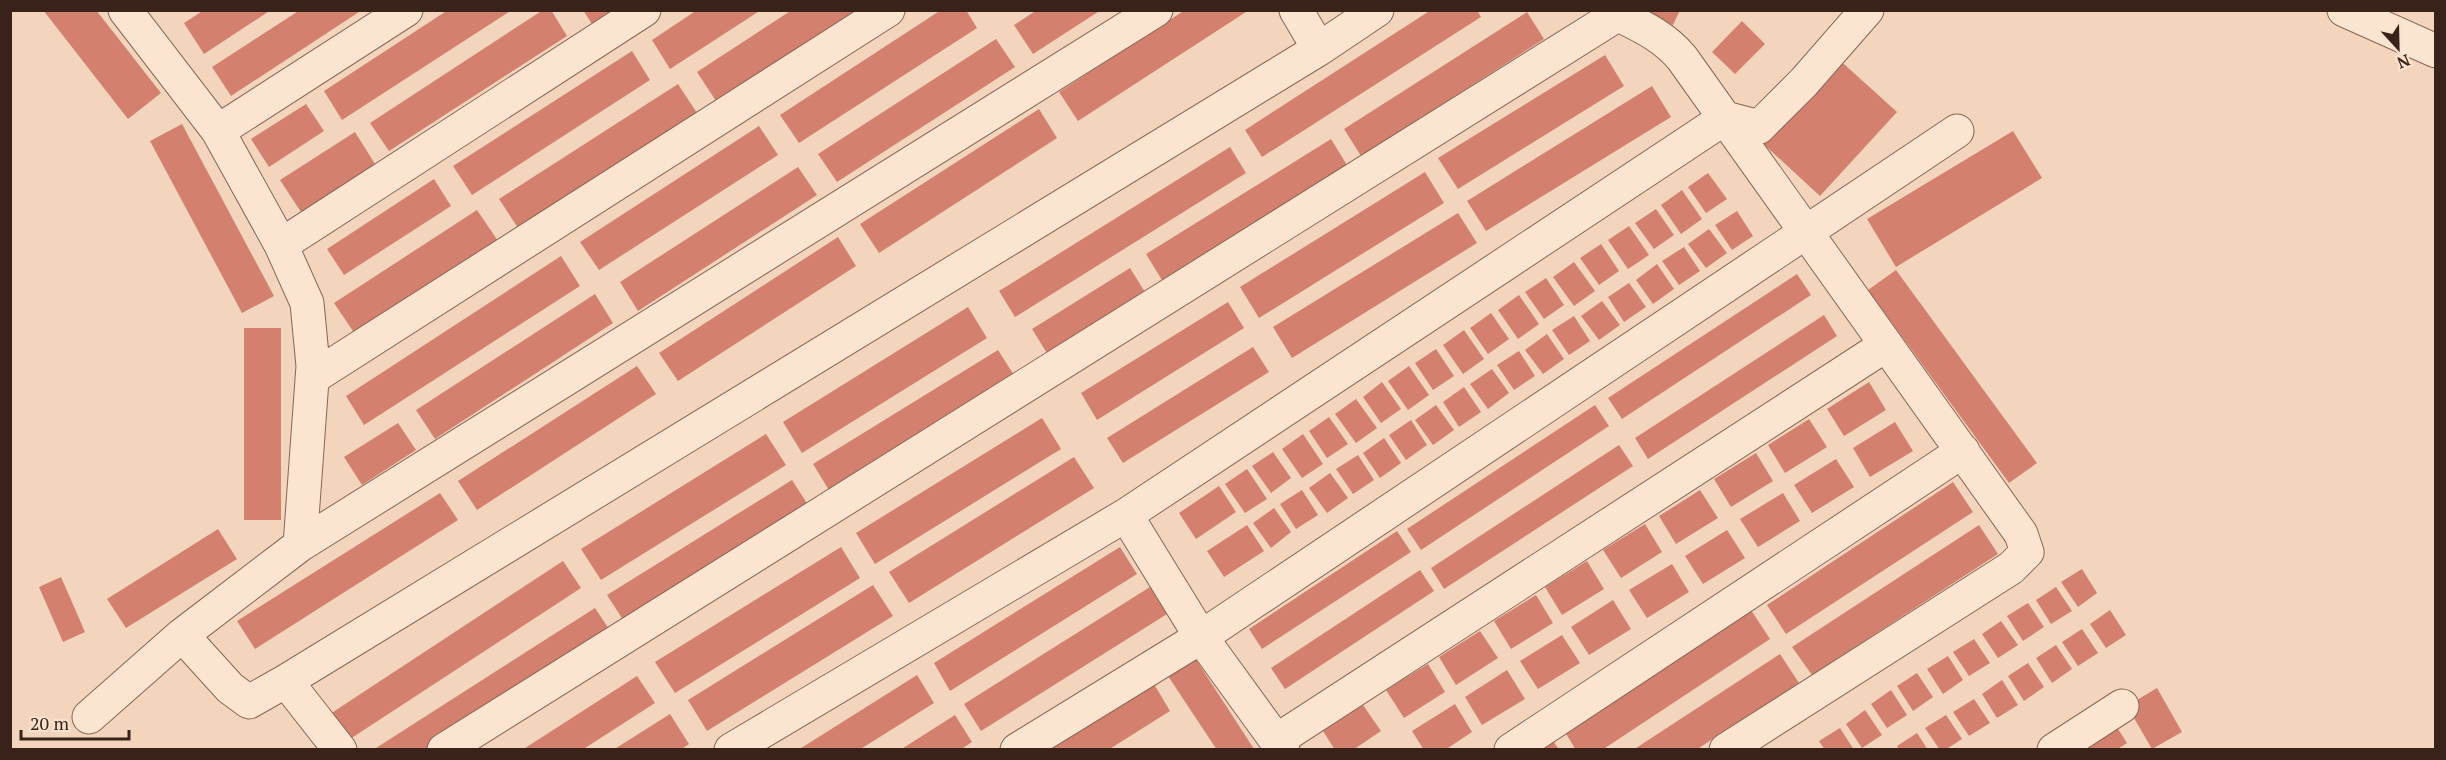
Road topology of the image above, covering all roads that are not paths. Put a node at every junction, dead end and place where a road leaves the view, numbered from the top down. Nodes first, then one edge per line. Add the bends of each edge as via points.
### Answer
1 (406, 10) edge
2 (644, 10) edge
3 (888, 10) edge
4 (1156, 10) edge
5 (1296, 10) edge
6 (1377, 10) edge
7 (1867, 10) edge
8 (2344, 10) edge
9 (1613, 13) edge
10 (139, 15) edge
11 (1319, 49) junction
12 (2436, 51) edge
13 (1725, 118) junction
14 (218, 131) junction
15 (1957, 131) dead end
16 (1806, 233) junction
17 (281, 245) junction
18 (1886, 345) junction
19 (312, 378) junction
20 (1962, 451) junction
21 (1126, 515) junction
22 (300, 545) junction
23 (182, 635) junction
24 (1201, 637) junction
25 (286, 681) junction
26 (2122, 706) dead end
27 (89, 717) dead end
28 (1279, 745) edge
29 (340, 750) edge
30 (444, 750) edge
31 (731, 750) edge
32 (1017, 750) edge
33 (1511, 750) edge
34 (1726, 750) edge
35 (2054, 750) edge

1 - 14 street
2 - 17 street
3 - 19 street
4 - 22 street
5 - 11 street
6 - 11 street
7 - 13 street via 1759,127
8 - 12 street
9 - 13 street via 1669,42
9 - 30 street
10 - 14 street
11 - 25 street
13 - 16 street
13 - 21 street
14 - 17 street
15 - 16 street
16 - 18 street
16 - 24 street
17 - 19 street via 307,303
18 - 20 street
18 - 28 street
19 - 22 street
20 - 33 street
20 - 34 street via 2021,534 2026,552 2011,568
21 - 24 street
21 - 31 street
22 - 23 street
23 - 25 street via 230,688 249,702
23 - 27 street
24 - 28 street
24 - 32 street
25 - 29 street
26 - 35 street

